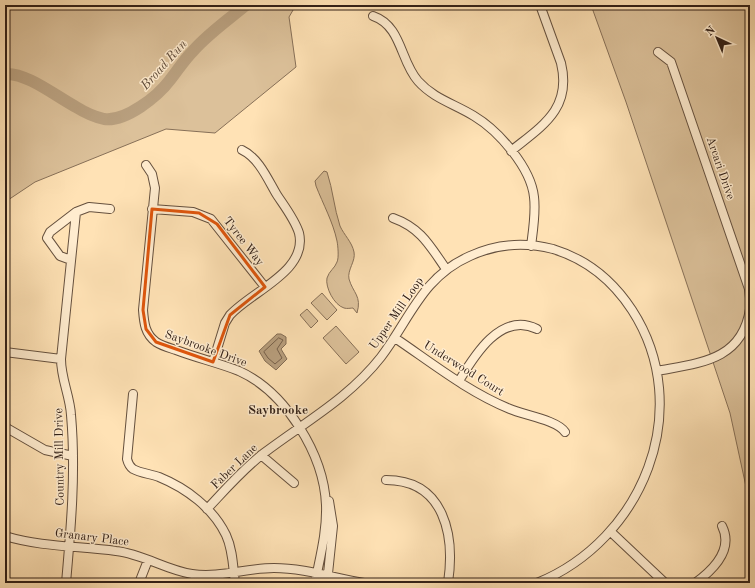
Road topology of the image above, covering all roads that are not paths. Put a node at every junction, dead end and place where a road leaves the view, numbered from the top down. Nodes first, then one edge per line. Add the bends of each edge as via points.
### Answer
1 (540, 5) edge
2 (373, 16) dead end
3 (658, 52) dead end
4 (242, 150) dead end
5 (511, 151) junction
6 (146, 165) dead end
7 (110, 209) dead end
8 (152, 209) junction
9 (76, 212) junction
10 (392, 218) dead end
11 (531, 246) junction
12 (71, 260) junction
13 (446, 269) junction
14 (265, 287) junction
15 (750, 298) edge
16 (750, 309) edge
17 (538, 329) dead end
18 (395, 338) junction
19 (5, 352) edge
20 (61, 359) junction
21 (212, 362) junction
22 (657, 371) junction
23 (459, 381) junction
24 (133, 394) dead end
25 (5, 427) edge
26 (300, 429) junction
27 (565, 432) dead end
28 (261, 455) junction
29 (74, 456) junction
30 (386, 480) dead end
31 (294, 484) dead end
32 (323, 485) junction
33 (207, 509) junction
34 (722, 526) dead end
35 (611, 532) junction
36 (5, 536) edge
37 (69, 547) junction
38 (148, 560) junction
39 (234, 573) junction
40 (316, 574) junction
41 (328, 580) edge
42 (66, 583) edge
43 (138, 583) edge
44 (235, 583) edge
45 (315, 583) edge
46 (364, 583) edge
47 (448, 583) edge
48 (539, 583) edge
49 (665, 583) edge
50 (695, 583) edge

1 - 5 street via 561,63 563,91 556,109 546,122
2 - 5 street via 384,21 393,32 413,74 425,89 443,102 482,121
3 - 15 street, Arcari Drive via 671,62
4 - 14 street via 257,162 299,233 300,247 294,263
5 - 11 street via 532,186 535,208
6 - 8 street, Saybrooke Drive via 154,181
7 - 9 street via 89,207
8 - 14 street, Tyree Way via 193,212 211,219
8 - 21 street, Saybrooke Drive via 143,310 146,329 161,345
9 - 12 street, Country Mill Drive
9 - 12 street via 50,232 47,238 60,256
10 - 13 street via 408,224 420,234
11 - 13 street, Upper Mill Loop via 507,246 481,252
11 - 22 street, Upper Mill Loop via 549,248 574,257 604,277 637,318
12 - 20 street, Country Mill Drive
13 - 18 street, Upper Mill Loop via 419,297
14 - 21 street via 230,315
16 - 22 street via 742,335 720,356
17 - 23 street via 522,325 513,326 496,334 475,354
18 - 23 street, Underwood Court
18 - 26 street, Upper Mill Loop via 361,380 336,403
19 - 20 street
20 - 29 street, Country Mill Drive via 62,380 70,403
21 - 26 street, Saybrooke Drive via 240,372 270,390
22 - 35 street, Upper Mill Loop via 659,404 653,454 635,497
23 - 27 street, Underwood Court via 497,403 559,426
24 - 33 street via 128,464 134,470 173,484
25 - 29 street via 45,450
26 - 28 street, Faber Lane
26 - 32 street, Saybrooke Drive via 314,455
28 - 31 street
28 - 33 street, Faber Lane
29 - 37 street, Country Mill Drive
30 - 47 street via 413,485 430,498 442,514 450,544
32 - 40 street, Saybrooke Drive via 326,523
32 - 41 street, Saybrooke Drive via 330,502 333,526
33 - 39 street via 226,535
34 - 50 street via 727,538 725,550 712,568
35 - 48 street, Upper Mill Loop via 571,566
35 - 49 street
36 - 37 street, Granary Place
37 - 38 street, Granary Place via 118,551
37 - 42 street, Country Mill Drive
38 - 39 street, Granary Place via 192,574
38 - 43 street
39 - 40 street, Granary Place via 274,568
39 - 44 street
40 - 41 street
40 - 45 street, Saybrooke Drive
41 - 46 street

